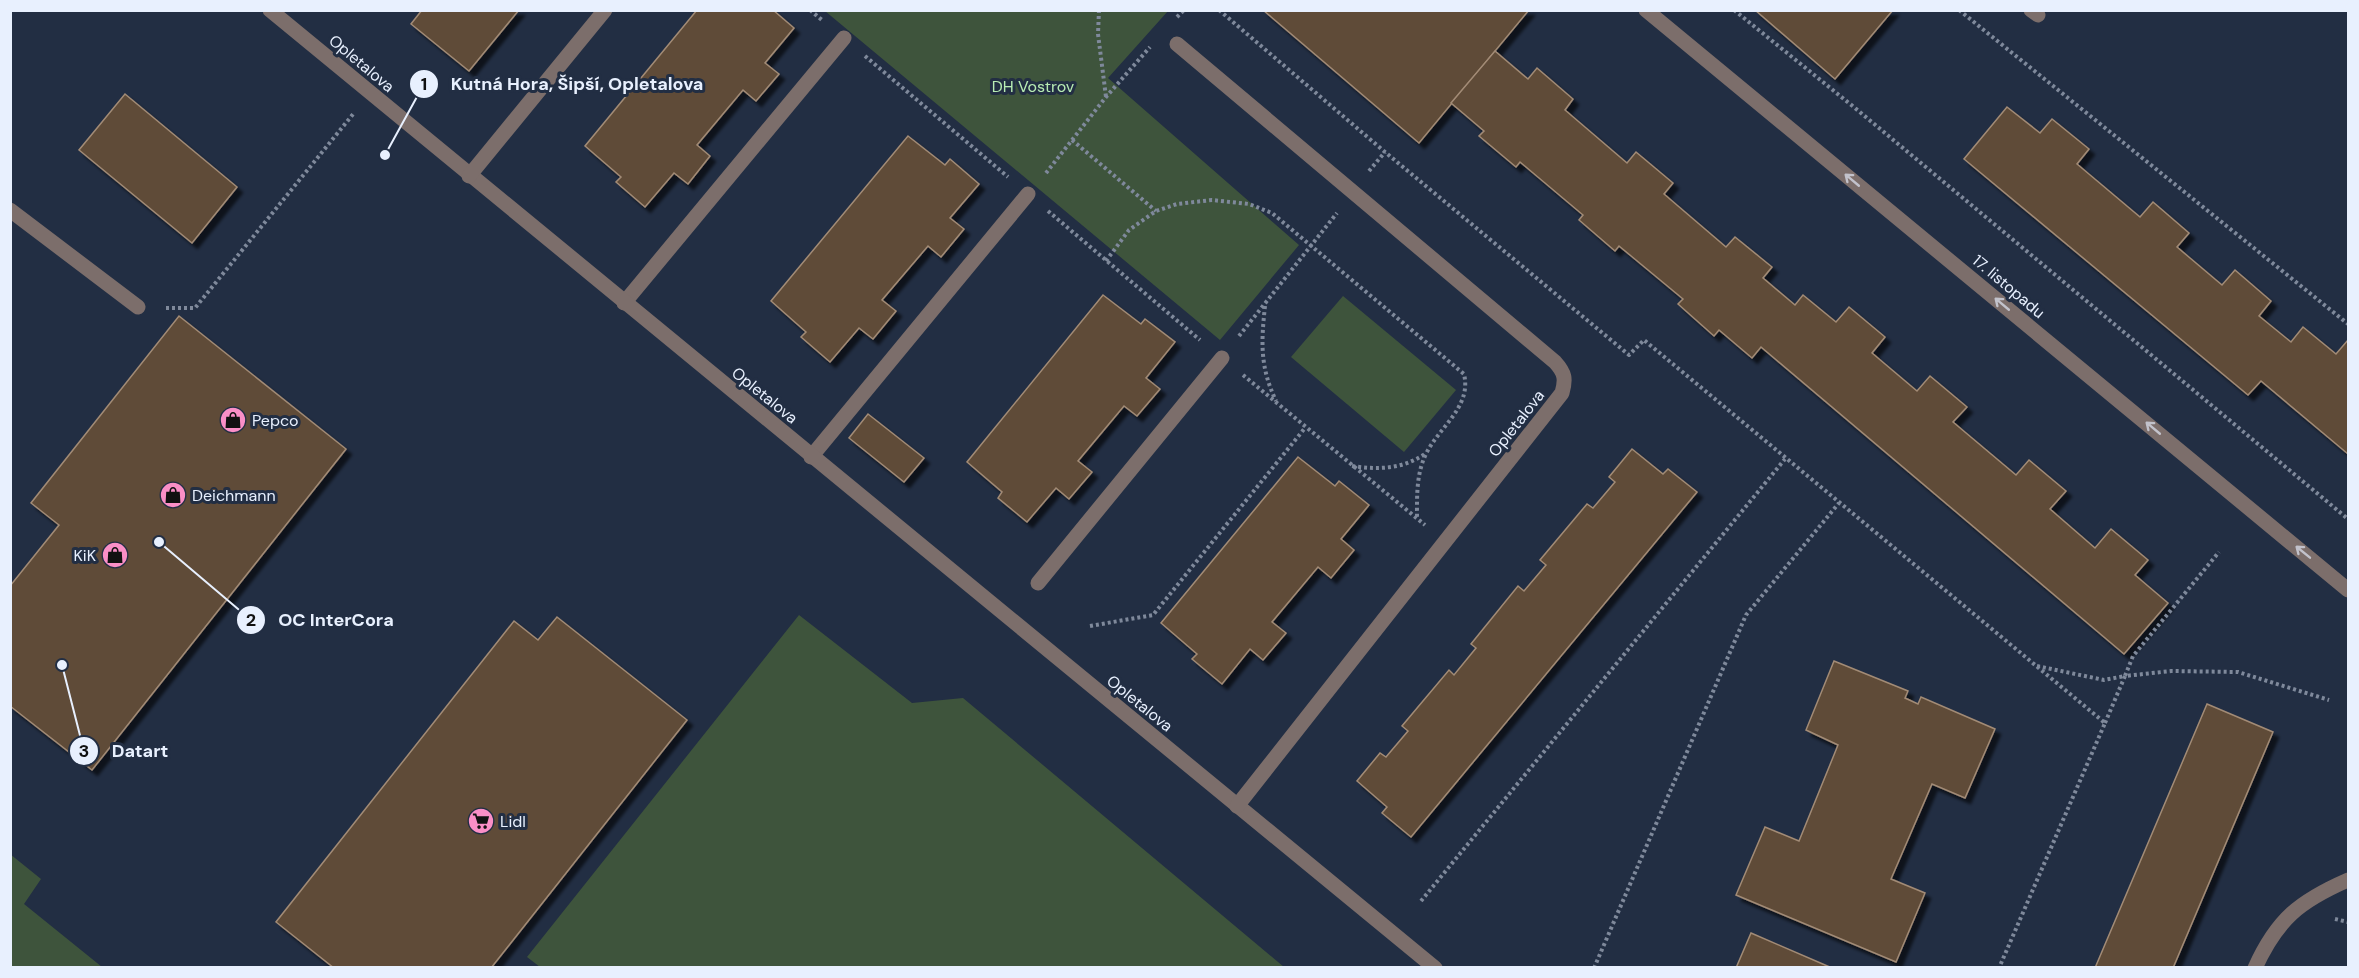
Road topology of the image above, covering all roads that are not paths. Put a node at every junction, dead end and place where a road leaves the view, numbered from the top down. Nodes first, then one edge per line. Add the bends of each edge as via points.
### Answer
1 (270, 10) edge
2 (605, 10) edge
3 (1646, 10) edge
4 (844, 38) road end
5 (1177, 44) dead end
6 (470, 176) junction
7 (1028, 194) road end
8 (10, 210) edge
9 (624, 303) junction
10 (138, 307) road end
11 (1222, 358) road end
12 (812, 457) junction
13 (1038, 583) dead end
14 (2349, 590) edge
15 (1237, 806) junction
16 (2349, 880) edge
17 (1436, 968) edge
18 (2254, 968) edge

1 - 6 street, Opletalova
2 - 6 street
14 -> 3 street, 17. listopadu
4 - 9 street
5 - 15 street, Opletalova via 1564,371 1566,382 1562,393 1446,543
6 - 9 street, Opletalova
7 - 12 street
8 - 10 street
9 - 12 street, Opletalova
11 - 13 street
12 - 15 street, Opletalova
15 - 17 street, Opletalova
16 - 18 street via 2296,909 2275,929

